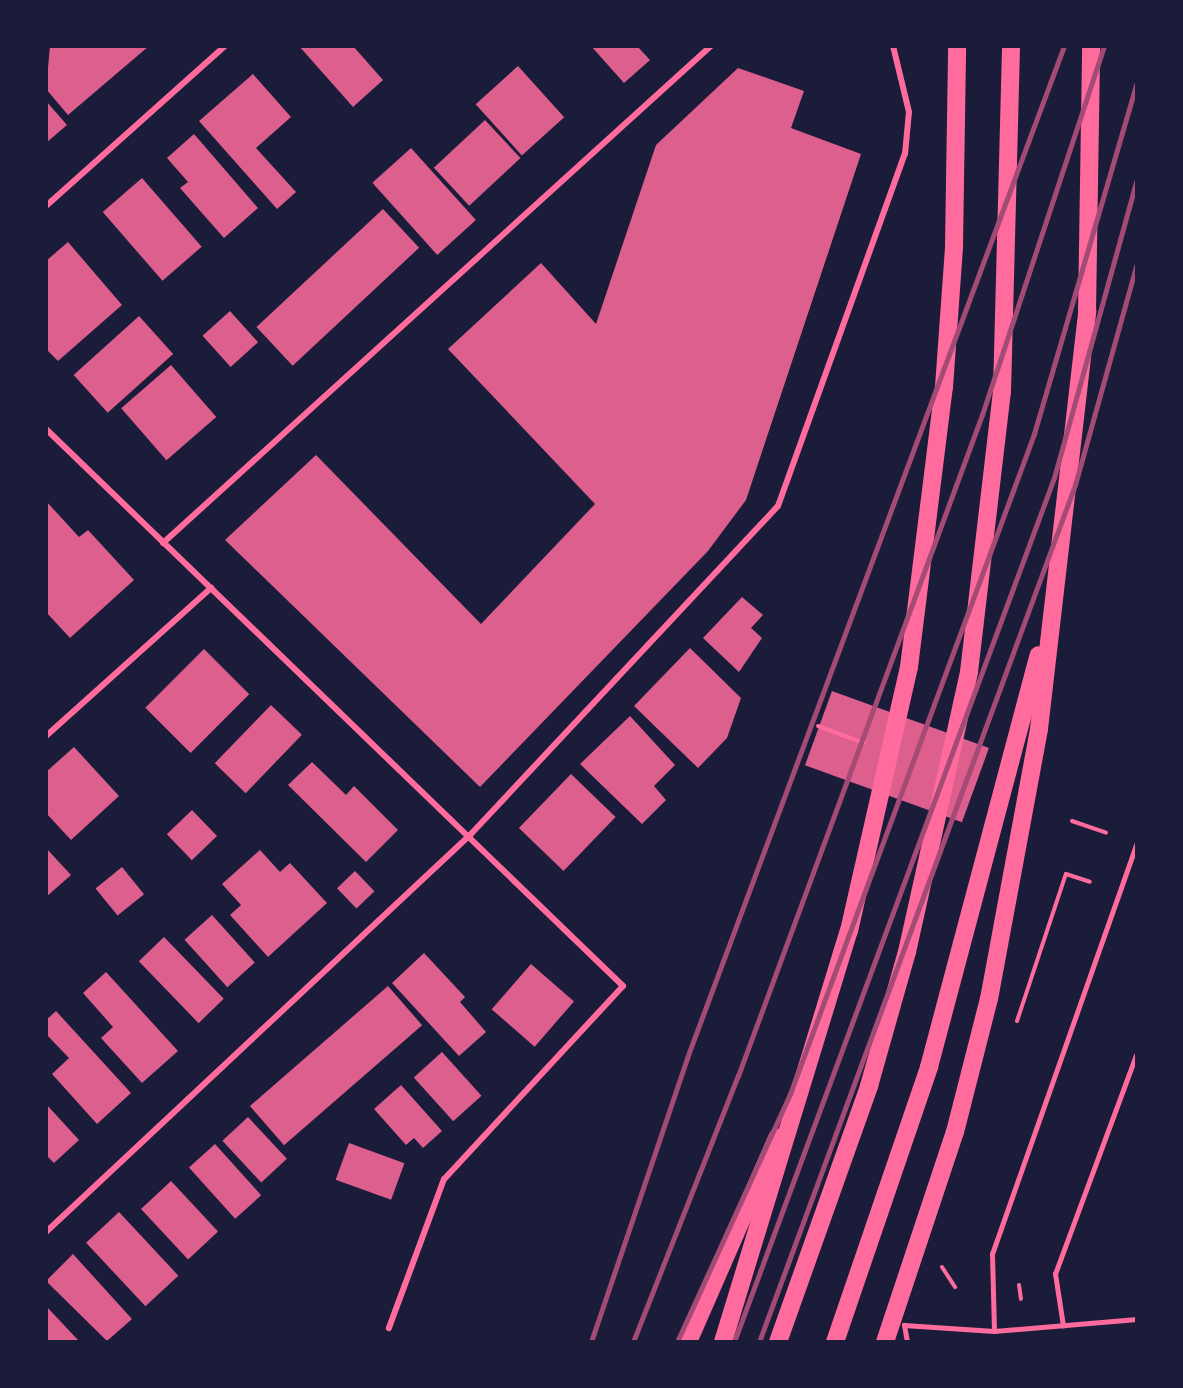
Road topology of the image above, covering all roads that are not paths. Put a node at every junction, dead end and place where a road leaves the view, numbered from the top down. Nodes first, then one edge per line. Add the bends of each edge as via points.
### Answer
1 (225, 46) edge
2 (711, 46) edge
3 (892, 46) edge
4 (957, 46) edge
5 (1011, 46) edge
6 (1091, 46) edge
7 (46, 207) edge
8 (46, 429) edge
9 (163, 543) junction
10 (211, 588) junction
11 (1056, 592) junction
12 (46, 736) edge
13 (471, 834) junction
14 (1137, 844) edge
15 (1137, 1055) edge
16 (810, 1063) junction
17 (46, 1232) edge
18 (1137, 1319) edge
19 (1063, 1326) junction
20 (389, 1328) dead end
21 (994, 1331) junction
22 (688, 1341) edge
23 (723, 1341) edge
24 (778, 1341) edge
25 (835, 1341) edge
26 (885, 1341) edge
27 (907, 1341) edge

1 - 7 street
2 - 9 street
3 - 13 street via 909,112 905,154 778,506
4 - 16 highway via 954,246 944,387 909,667 883,803
5 - 24 highway via 1002,392 969,672 904,963 865,1097
6 - 11 highway via 1087,311
8 - 9 street
9 - 10 street
10 - 12 street
10 - 13 street
11 - 25 highway via 929,1067
11 - 26 highway via 1038,741 988,999 955,1132
13 - 17 street
13 - 20 street via 623,986 444,1179
14 - 21 lane via 992,1254
15 - 19 lane via 1055,1274
16 - 22 highway
16 - 23 highway
18 - 19 lane
19 - 21 lane
21 - 27 lane via 904,1325

